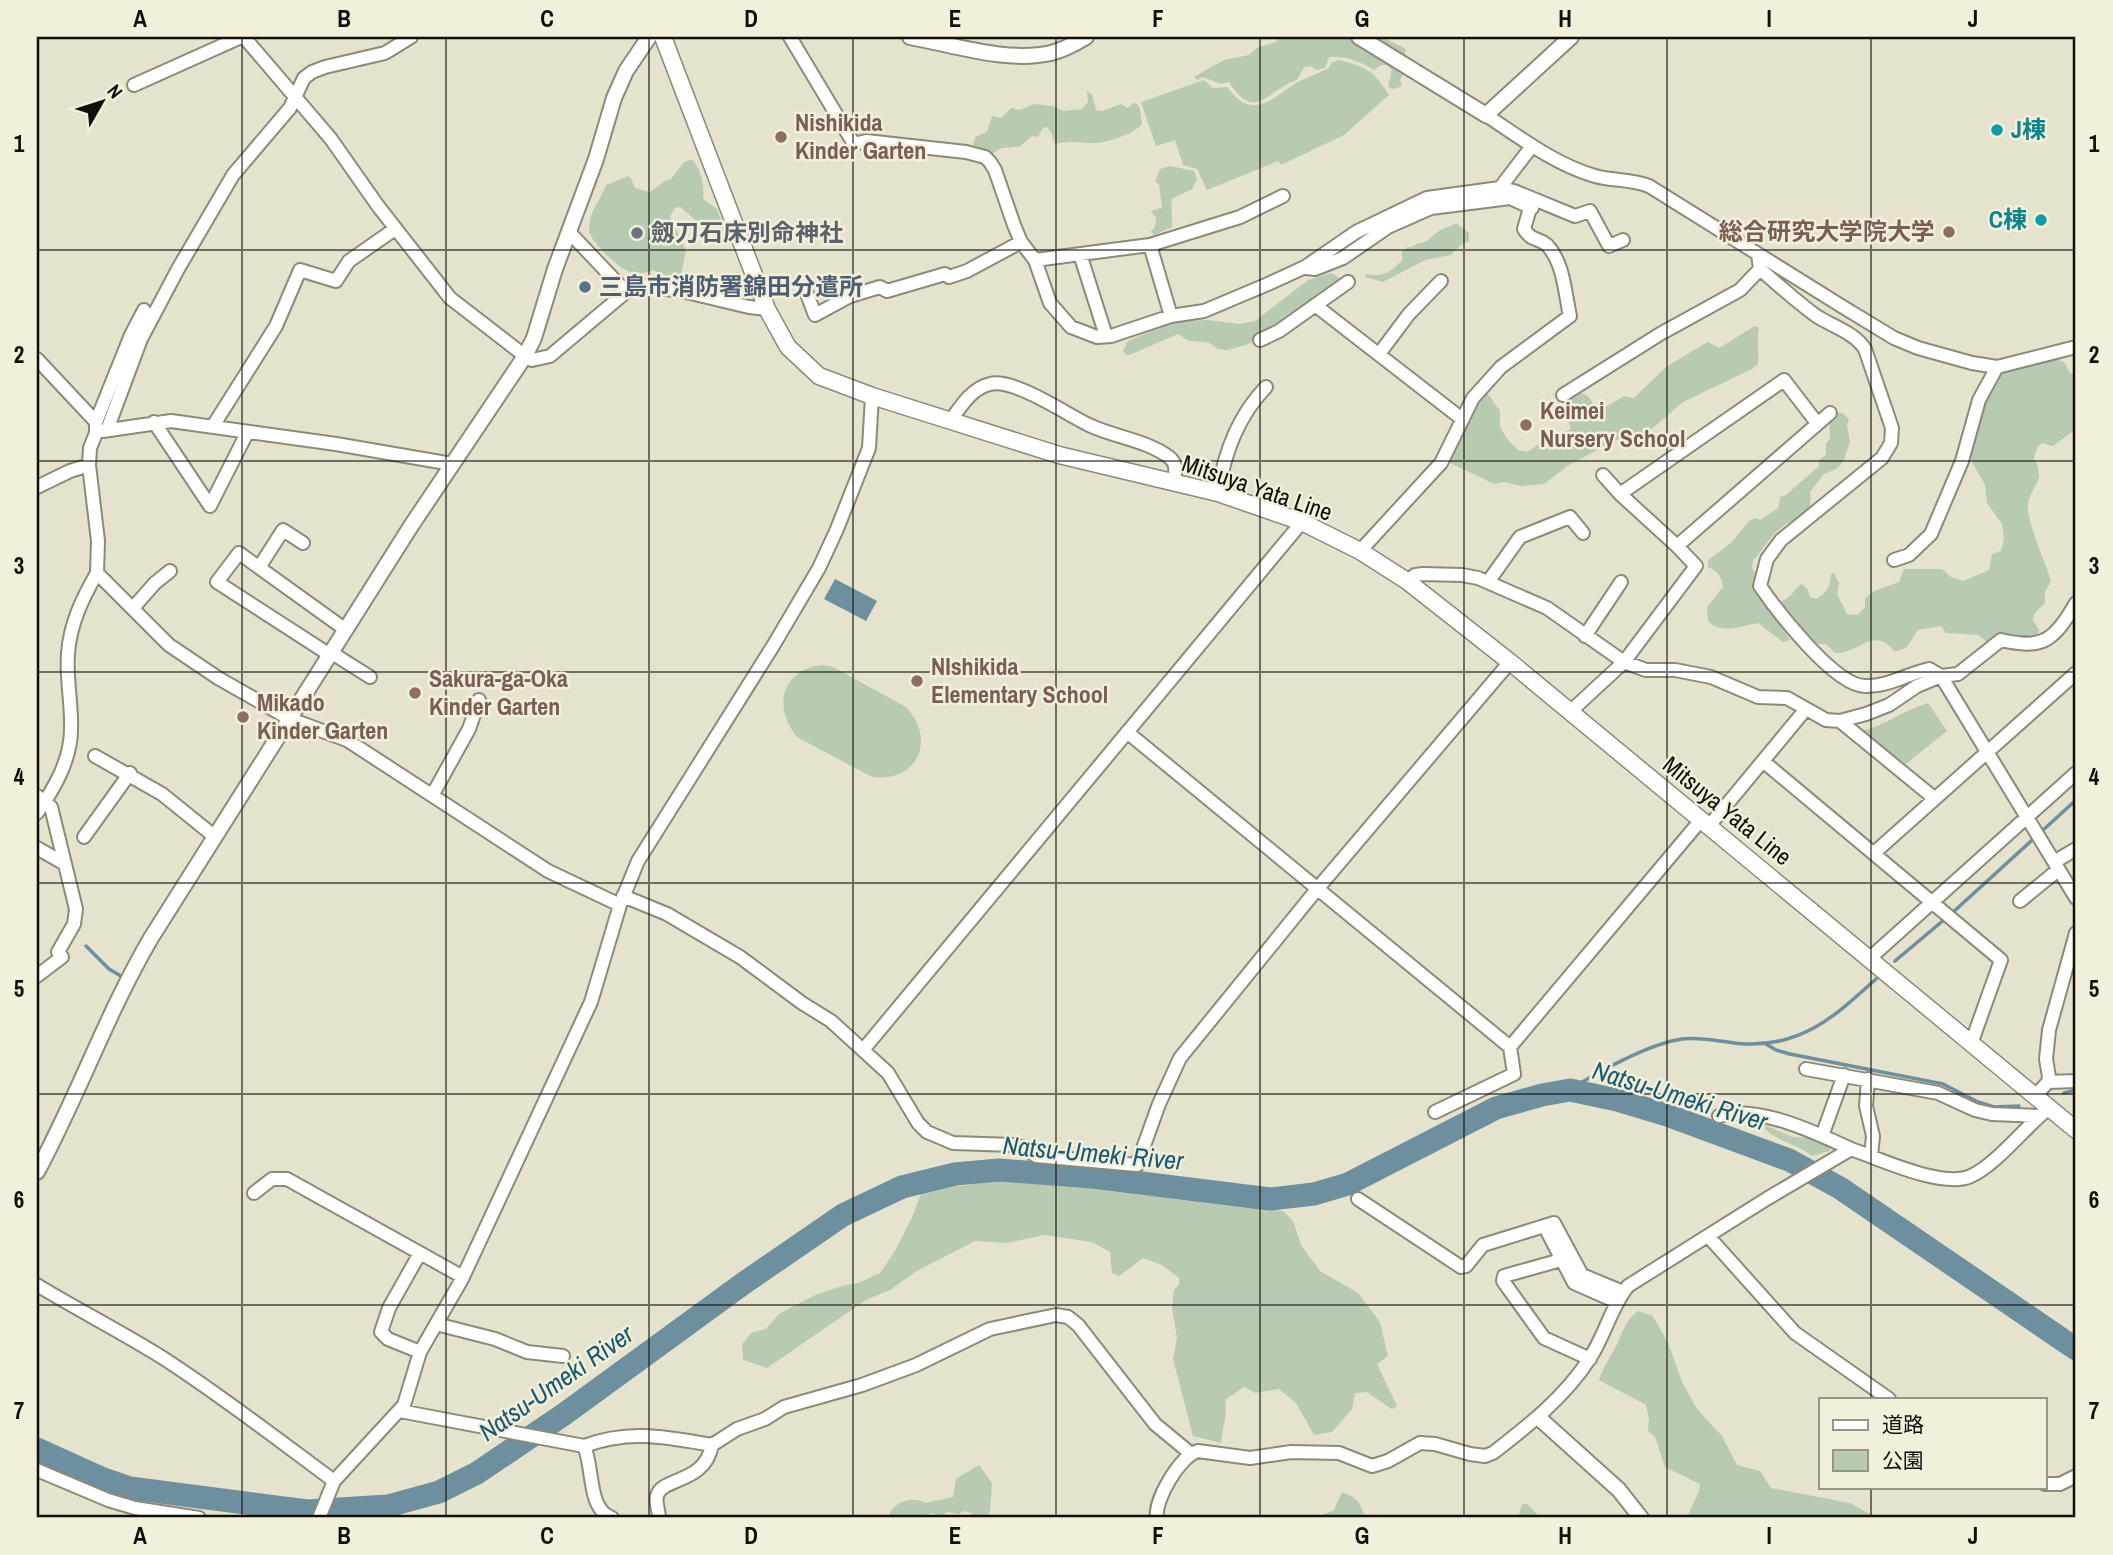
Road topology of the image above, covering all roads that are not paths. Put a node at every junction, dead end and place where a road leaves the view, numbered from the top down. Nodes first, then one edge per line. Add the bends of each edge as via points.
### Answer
1 (243, 37) edge
2 (411, 37) edge
3 (649, 37) edge
4 (663, 37) edge
5 (790, 37) edge
6 (911, 37) edge
7 (1086, 37) edge
8 (1360, 37) edge
9 (1571, 37) edge
10 (134, 85) dead end
11 (296, 97) junction
12 (1486, 115) junction
13 (1532, 146) junction
14 (1500, 187) junction
15 (1283, 196) dead end
16 (1530, 208) junction
17 (1563, 212) junction
18 (395, 229) junction
19 (569, 232) junction
20 (1623, 240) dead end
21 (1021, 242) junction
22 (1150, 244) junction
23 (1080, 254) junction
24 (1758, 254) junction
25 (1035, 260) junction
26 (1305, 267) junction
27 (1760, 269) junction
28 (1441, 281) dead end
29 (1348, 282) dead end
30 (626, 292) junction
31 (807, 294) dead end
32 (1315, 305) junction
33 (767, 309) junction
34 (144, 310) dead end
35 (1171, 316) junction
36 (1106, 337) junction
37 (1260, 340) dead end
38 (2076, 347) edge
39 (1379, 354) junction
40 (525, 356) junction
41 (37, 359) edge
42 (1997, 367) junction
43 (1266, 387) dead end
44 (1563, 395) dead end
45 (872, 396) junction
46 (1830, 413) dead end
47 (1462, 419) junction
48 (951, 420) junction
49 (154, 422) junction
50 (1816, 423) junction
51 (213, 426) junction
52 (100, 428) junction
53 (247, 433) junction
54 (452, 464) junction
55 (89, 465) junction
56 (1603, 475) dead end
57 (1174, 482) junction
58 (37, 488) edge
59 (1218, 493) junction
60 (1620, 494) junction
61 (1302, 522) junction
62 (1583, 533) dead end
63 (303, 543) dead end
64 (1677, 546) junction
65 (1360, 551) junction
66 (1894, 560) dead end
67 (260, 566) junction
68 (170, 571) dead end
69 (97, 573) junction
70 (1407, 581) junction
71 (1488, 582) junction
72 (1621, 582) dead end
73 (2076, 603) edge
74 (133, 608) junction
75 (346, 630) junction
76 (1585, 636) junction
77 (331, 654) junction
78 (1510, 662) junction
79 (1624, 662) junction
80 (2076, 673) edge
81 (1941, 676) junction
82 (370, 677) dead end
83 (479, 699) dead end
84 (1806, 709) junction
85 (1571, 711) junction
86 (290, 719) junction
87 (1840, 721) junction
88 (1127, 732) junction
89 (1987, 752) junction
90 (95, 756) dead end
91 (1764, 762) junction
92 (130, 773) junction
93 (2076, 773) edge
94 (433, 794) junction
95 (41, 798) edge
96 (1934, 798) junction
97 (37, 813) edge
98 (2026, 817) junction
99 (1705, 823) junction
100 (214, 836) junction
101 (84, 837) dead end
102 (37, 848) edge
103 (2076, 849) edge
104 (1874, 853) junction
105 (65, 864) junction
106 (2056, 866) junction
107 (1318, 888) junction
108 (2076, 898) edge
109 (622, 900) junction
110 (2020, 901) dead end
111 (1932, 902) junction
112 (2076, 933) edge
113 (2074, 946) edge
114 (1870, 958) junction
115 (37, 976) edge
116 (1971, 1044) junction
117 (1510, 1046) junction
118 (863, 1050) junction
119 (1806, 1069) dead end
120 (1844, 1075) junction
121 (1868, 1079) junction
122 (2076, 1081) edge
123 (2048, 1082) junction
124 (2035, 1096) junction
125 (1434, 1112) dead end
126 (2043, 1112) junction
127 (1719, 1116) dead end
128 (2076, 1130) edge
129 (1822, 1136) junction
130 (1851, 1149) junction
131 (1871, 1156) junction
132 (37, 1172) edge
133 (254, 1193) dead end
134 (1358, 1199) dead end
135 (1548, 1233) dead end
136 (1708, 1236) junction
137 (420, 1253) junction
138 (1561, 1260) junction
139 (463, 1277) junction
140 (37, 1285) edge
141 (1620, 1297) junction
142 (436, 1324) junction
143 (420, 1352) junction
144 (563, 1356) dead end
145 (1590, 1359) junction
146 (1888, 1398) edge
147 (400, 1411) junction
148 (1539, 1418) junction
149 (712, 1445) junction
150 (584, 1446) junction
151 (1190, 1453) junction
152 (37, 1470) edge
153 (2076, 1476) edge
154 (334, 1481) junction
155 (2046, 1484) edge
156 (200, 1518) edge
157 (319, 1518) edge
158 (612, 1518) edge
159 (659, 1518) edge
160 (1157, 1518) edge
161 (1641, 1518) edge

1 - 10 street
1 - 11 street
2 - 11 street via 385,53 312,72 304,78
3 - 19 street via 614,98
4 - 33 main road, Mitsuya Yata Line
5 - 21 street via 853,144 866,141 985,157
6 - 7 street via 1028,56 1053,52
8 - 12 street
9 - 12 street
11 - 18 street
11 - 52 street via 233,175 178,268
12 - 13 street
13 - 14 street
13 - 24 street via 1594,176 1649,186
14 - 17 street
14 - 26 street via 1427,198 1356,232
15 - 22 street via 1240,217
16 - 17 street
16 - 26 street via 1510,198 1431,208 1388,227 1343,258 1315,269
16 - 47 street via 1524,229 1529,237 1546,245 1561,269 1570,316 1501,367 1473,398
17 - 20 street via 1575,216 1591,211 1609,246
18 - 40 street via 450,298
18 - 51 street via 349,261 336,281 300,270 276,326
19 - 30 street
19 - 40 street
21 - 25 street
21 - 31 street via 967,271 887,291 880,287 814,315
22 - 23 street
22 - 35 street
23 - 25 street
23 - 36 street
24 - 27 street
24 - 42 street via 1894,338
25 - 36 street via 1050,303 1060,316 1086,334
26 - 35 street via 1204,311
27 - 44 street via 1740,290
27 - 81 street via 1815,314 1860,341 1892,428 1891,443 1882,458 1781,540 1768,559 1760,586 1801,638 1850,683 1885,685 1928,669
28 - 39 street
29 - 32 street
30 - 33 street via 644,286
30 - 40 street via 551,356 532,360
32 - 37 street
32 - 39 street
33 - 45 main road, Mitsuya Yata Line via 788,347 819,376
34 - 52 street
35 - 36 street
38 - 42 street
39 - 47 street
40 - 54 street
41 - 52 street
42 - 66 street via 1979,400 1962,461 1931,534 1909,555
43 - 59 street via 1236,430 1222,464
45 - 48 main road, Mitsuya Yata Line
45 - 109 street via 866,457 819,568 645,848
46 - 50 street
47 - 65 street via 1441,463
48 - 57 main road, Mitsuya Yata Line via 1059,455
48 - 57 street via 978,390 1003,383 1169,457 1175,466
49 - 51 street
49 - 52 street
49 - 53 street via 210,506
50 - 60 street via 1784,380
50 - 64 street
51 - 53 street
52 - 55 street via 90,448
53 - 54 street
54 - 75 street
55 - 58 street
55 - 69 street
56 - 60 street
57 - 59 main road, Mitsuya Yata Line
59 - 61 main road, Mitsuya Yata Line
60 - 64 street
61 - 65 main road, Mitsuya Yata Line
61 - 88 street
62 - 71 street via 1570,517 1520,537
63 - 67 street via 283,530
64 - 79 street via 1696,566
65 - 70 main road, Mitsuya Yata Line
67 - 75 street
67 - 77 street via 239,553 217,582
68 - 74 street
69 - 74 street
69 - 95 street via 78,608 68,654 69,748 61,773
70 - 71 street via 1423,574 1462,575
70 - 78 main road, Mitsuya Yata Line
71 - 76 street via 1547,608
72 - 76 street
73 - 81 street via 2045,642 2025,646 2001,640 1958,674
74 - 86 street via 171,646
75 - 77 street
76 - 79 street
77 - 82 street
77 - 86 street
78 - 85 main road, Mitsuya Yata Line
78 - 107 street
79 - 84 street via 1646,670 1711,677 1758,697 1787,698
79 - 85 street
80 - 89 street
81 - 87 street via 1889,705
81 - 89 street
83 - 94 street via 470,729
84 - 87 street via 1826,720
84 - 91 street
85 - 99 main road, Mitsuya Yata Line
86 - 94 street via 346,740
86 - 100 street
87 - 96 street
88 - 107 street
88 - 118 street
89 - 96 street
89 - 98 street
90 - 92 street
91 - 99 street
91 - 104 street
92 - 100 street
92 - 101 street
93 - 98 street
94 - 109 street via 548,871
95 - 97 street
95 - 105 street via 51,807
96 - 104 street
98 - 106 street
98 - 111 street
99 - 114 main road, Mitsuya Yata Line
99 - 117 street
100 - 132 street via 140,956
102 - 105 street
103 - 106 street
104 - 111 street
105 - 115 street via 76,909 74,924 58,952 62,957
106 - 108 street
106 - 110 street
107 - 117 street
107 - 118 street via 1180,1058 1137,1165 1037,1156 1014,1145 946,1142 918,1123 888,1073
109 - 118 street via 667,914 750,963
109 - 139 street via 591,1002
111 - 114 street
111 - 116 street via 2001,960
112 - 113 street
113 - 123 street via 2049,1030
114 - 116 main road, Mitsuya Yata Line
116 - 124 main road, Mitsuya Yata Line
117 - 125 street via 1514,1074
119 - 120 street
120 - 121 street
120 - 129 street
121 - 126 street via 1938,1093 1992,1114
121 - 131 street
122 - 123 street
123 - 124 street
124 - 126 main road, Mitsuya Yata Line
126 - 128 main road, Mitsuya Yata Line
126 - 131 street via 1969,1177 1942,1178
127 - 129 street via 1759,1116
129 - 130 street
130 - 131 street
130 - 136 street
133 - 137 street via 272,1179 287,1179
134 - 141 street via 1461,1267 1483,1245 1554,1223 1582,1275
135 - 138 street
136 - 141 street via 1645,1274
136 - 146 street via 1795,1333
137 - 139 street
137 - 143 street via 381,1332
138 - 141 street via 1578,1287
138 - 145 street via 1504,1276 1503,1281 1544,1338
139 - 142 street
140 - 154 street via 198,1381
141 - 145 street
142 - 143 street
142 - 144 street via 527,1352
143 - 147 street
145 - 148 street
147 - 150 street
147 - 154 street
148 - 151 street via 1485,1456 1424,1443 1377,1465 1339,1453 1291,1452 1250,1458
148 - 161 street via 1619,1490
149 - 150 street via 644,1434
149 - 151 street via 784,1407 916,1365 990,1329 1063,1315 1078,1325 1155,1424
149 - 159 street via 696,1473 659,1491
150 - 158 street via 596,1506
151 - 160 street via 1159,1500
152 - 156 street via 135,1508
153 - 155 street via 2060,1484
154 - 157 street

